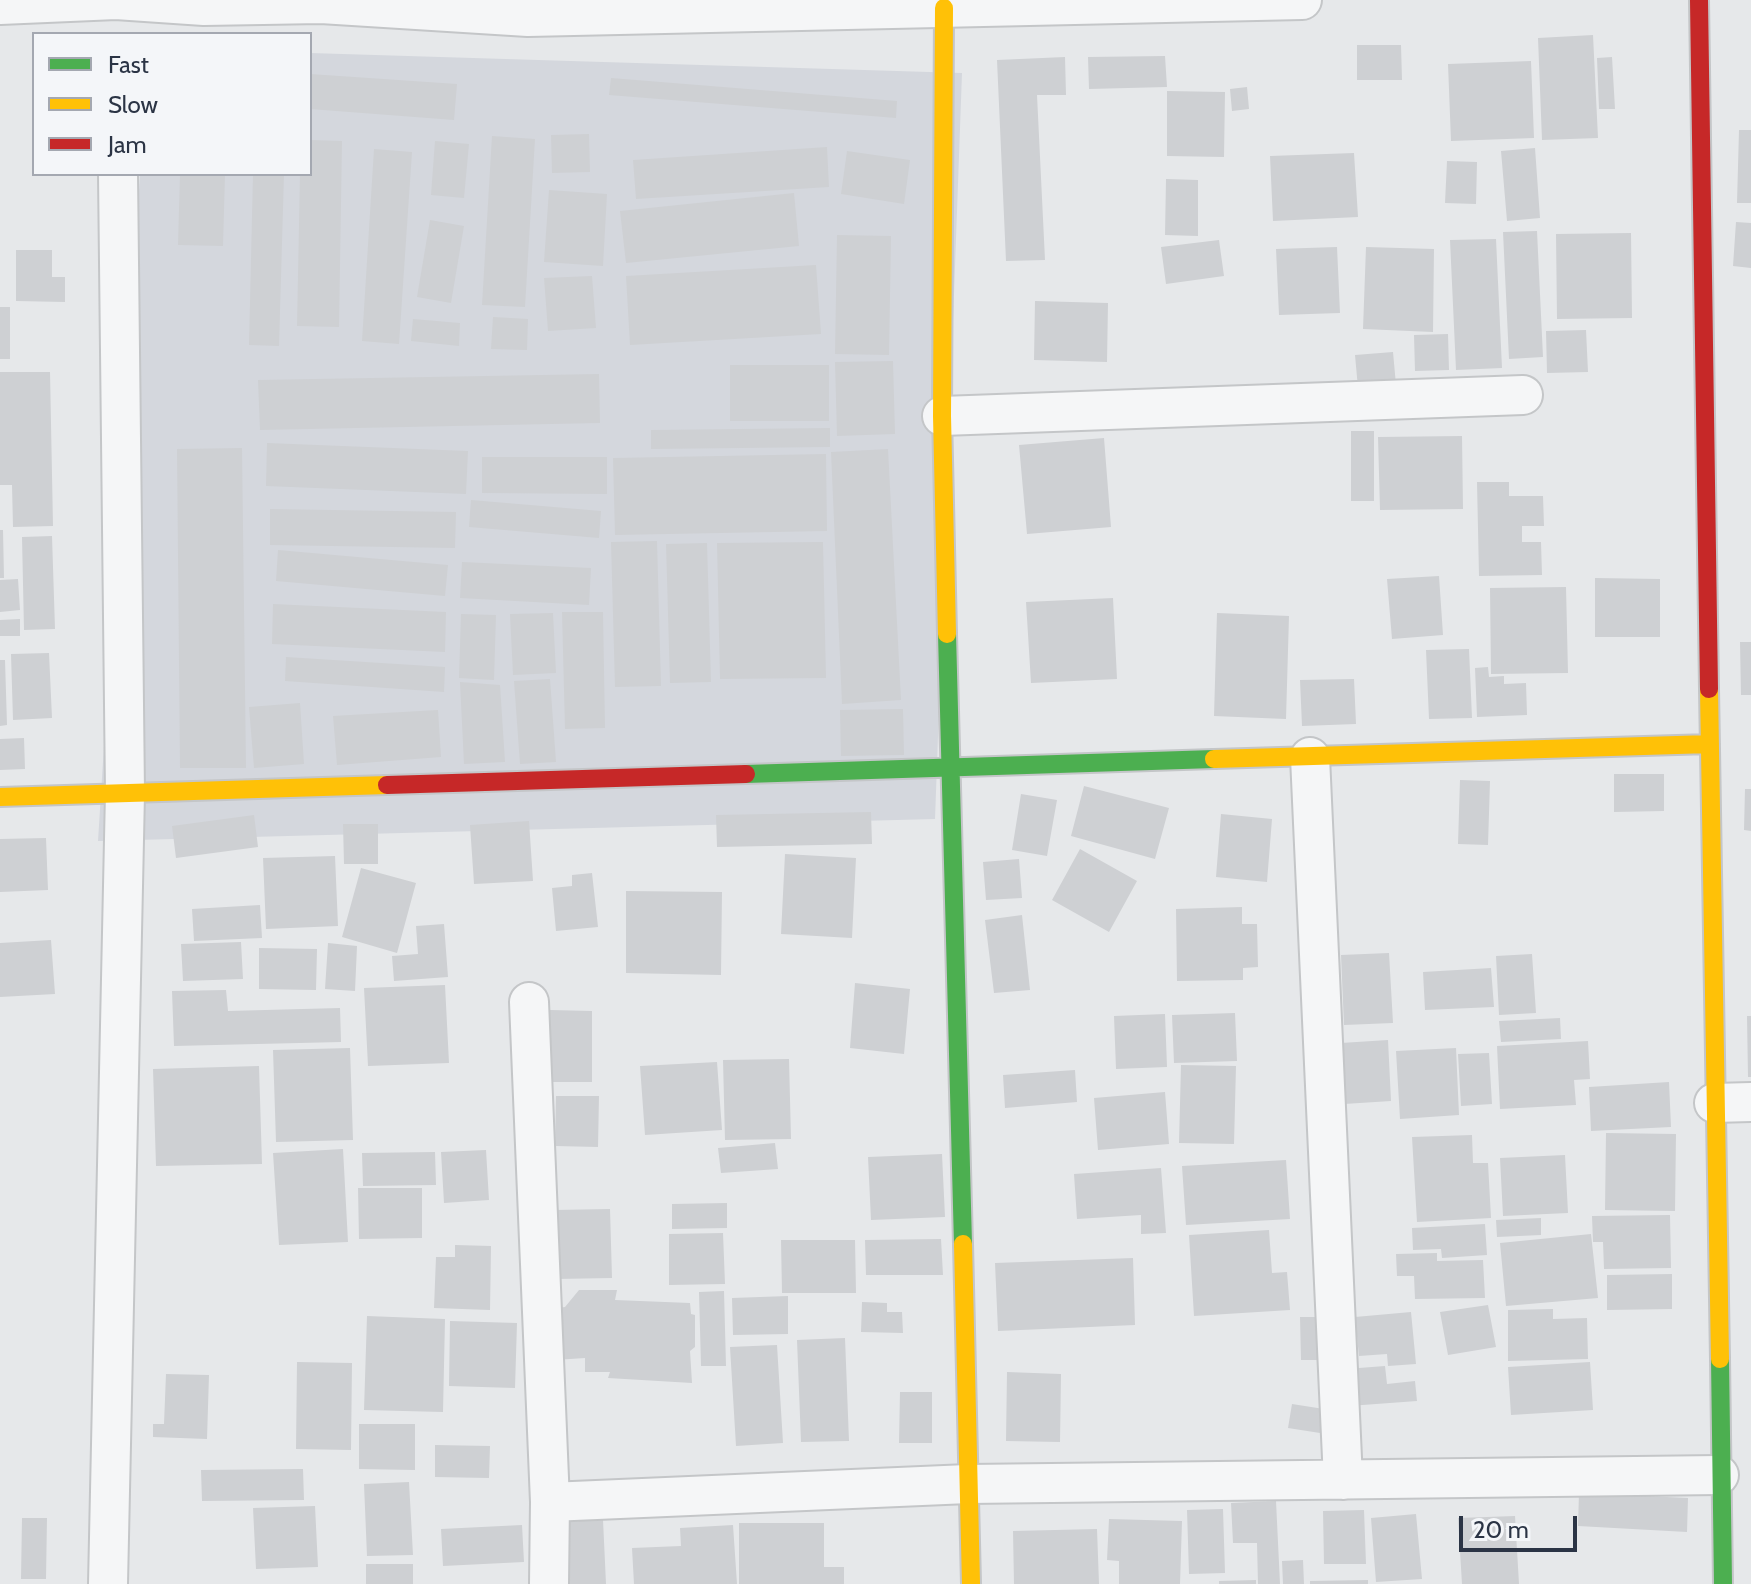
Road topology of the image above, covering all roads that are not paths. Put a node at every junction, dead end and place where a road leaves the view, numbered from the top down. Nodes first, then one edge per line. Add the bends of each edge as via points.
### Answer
1 (116, 0) edge
2 (1302, 0) edge
3 (1699, 0) edge
4 (0, 5) edge
5 (944, 8) junction
6 (528, 9) edge
7 (117, 32) edge
8 (118, 176) edge
9 (1523, 395) dead end
10 (942, 416) junction
11 (1710, 744) junction
12 (1310, 757) junction
13 (949, 768) junction
14 (125, 793) junction
15 (0, 797) edge
16 (529, 1002) dead end
17 (1733, 1102) edge
18 (1719, 1475) junction
19 (1343, 1480) junction
20 (968, 1484) junction
21 (550, 1502) junction
22 (1737, 1515) edge
23 (108, 1584) edge
24 (549, 1584) edge
25 (971, 1584) edge
26 (1723, 1584) edge

1 - 4 street
1 - 6 street via 204,6
1 - 7 street
2 - 5 street
3 - 11 street
5 - 6 street
5 - 10 street
8 - 14 street
9 - 10 street
10 - 13 street
11 - 12 street
11 - 17 street
12 - 13 street
12 - 19 street
13 - 14 street
13 - 20 street
14 - 15 street
14 - 23 street
16 - 21 street
17 - 18 street
18 - 19 street
18 - 22 street
19 - 20 street
20 - 21 street
20 - 25 street
21 - 24 street
22 - 26 street

